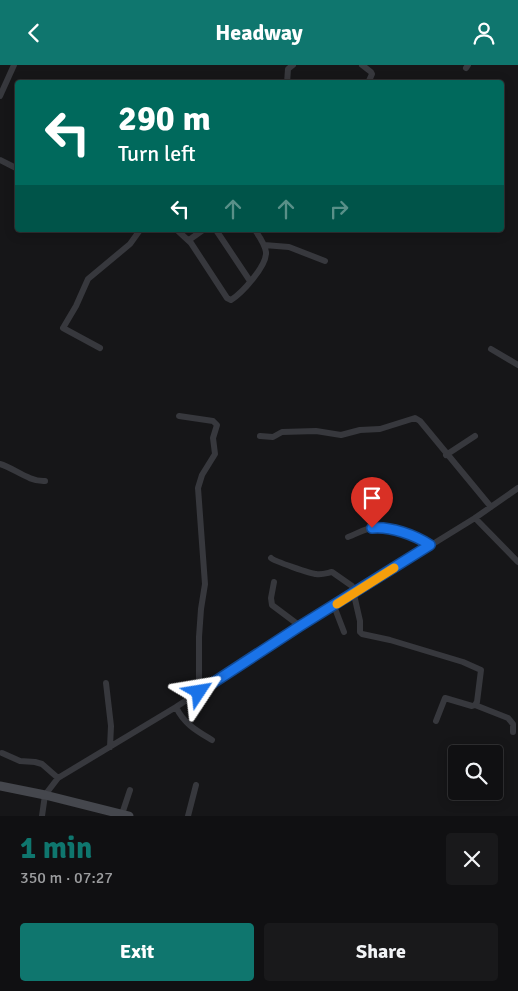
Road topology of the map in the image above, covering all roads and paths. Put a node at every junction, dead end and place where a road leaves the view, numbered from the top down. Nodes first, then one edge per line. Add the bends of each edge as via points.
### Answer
1 (14, 65) edge
2 (293, 65) edge
3 (362, 65) edge
4 (287, 80) edge
5 (370, 80) edge
6 (1, 93) edge
7 (0, 160) edge
8 (15, 168) edge
9 (138, 232) edge
10 (179, 232) edge
11 (200, 232) edge
12 (217, 232) edge
13 (256, 232) edge
14 (189, 240) junction
15 (264, 245) junction
16 (325, 261) dead end
17 (250, 281) junction
18 (100, 348) dead end
19 (491, 349) dead end
20 (518, 365) edge
21 (179, 416) dead end
22 (260, 435) dead end
23 (475, 436) dead end
24 (446, 455) junction
25 (0, 464) edge
26 (45, 481) dead end
27 (518, 489) edge
28 (490, 507) junction
29 (475, 518) junction
30 (348, 537) dead end
31 (430, 545) junction
32 (271, 558) dead end
33 (518, 562) edge
34 (274, 582) dead end
35 (354, 593) junction
36 (334, 606) junction
37 (300, 626) junction
38 (344, 631) dead end
39 (106, 683) dead end
40 (199, 692) junction
41 (475, 705) junction
42 (176, 707) junction
43 (436, 721) dead end
44 (513, 732) dead end
45 (212, 740) dead end
46 (110, 747) junction
47 (2, 753) dead end
48 (58, 778) junction
49 (196, 785) dead end
50 (0, 786) edge
51 (130, 790) dead end
52 (45, 795) junction
53 (43, 813) edge
54 (125, 815) edge
55 (188, 816) edge

1 - 6 street
2 - 4 street via 288,69
3 - 5 street via 371,71
7 - 8 street
9 - 18 street via 128,246 88,279 63,328
10 - 14 street
11 - 14 street
12 - 17 street
13 - 15 street
14 - 17 street via 228,299 232,300
15 - 16 street via 289,247
15 - 17 street via 266,255 262,266
19 - 20 street
21 - 40 street via 214,421 217,425 213,437 214,454 198,488 205,584 199,637
22 - 24 street via 273,437 282,432 316,431 341,435 380,429 415,418
23 - 24 street
24 - 28 street
25 - 26 street
27 - 28 street
28 - 29 street
29 - 31 street
29 - 33 street
30 - 31 street via 376,528 414,537
31 - 35 street
32 - 35 street via 313,574 332,571 349,583
34 - 37 street via 272,605
35 - 36 street
35 - 41 street via 362,634 480,669
36 - 37 street
36 - 38 street
37 - 40 street
39 - 46 street
40 - 42 street
41 - 43 street via 445,698
41 - 44 street via 508,718 513,724
42 - 45 street via 189,726
42 - 46 street
46 - 48 street
47 - 48 street via 23,762 42,765
48 - 52 street
49 - 55 street
50 - 52 street
51 - 54 street
52 - 53 street
52 - 54 street

